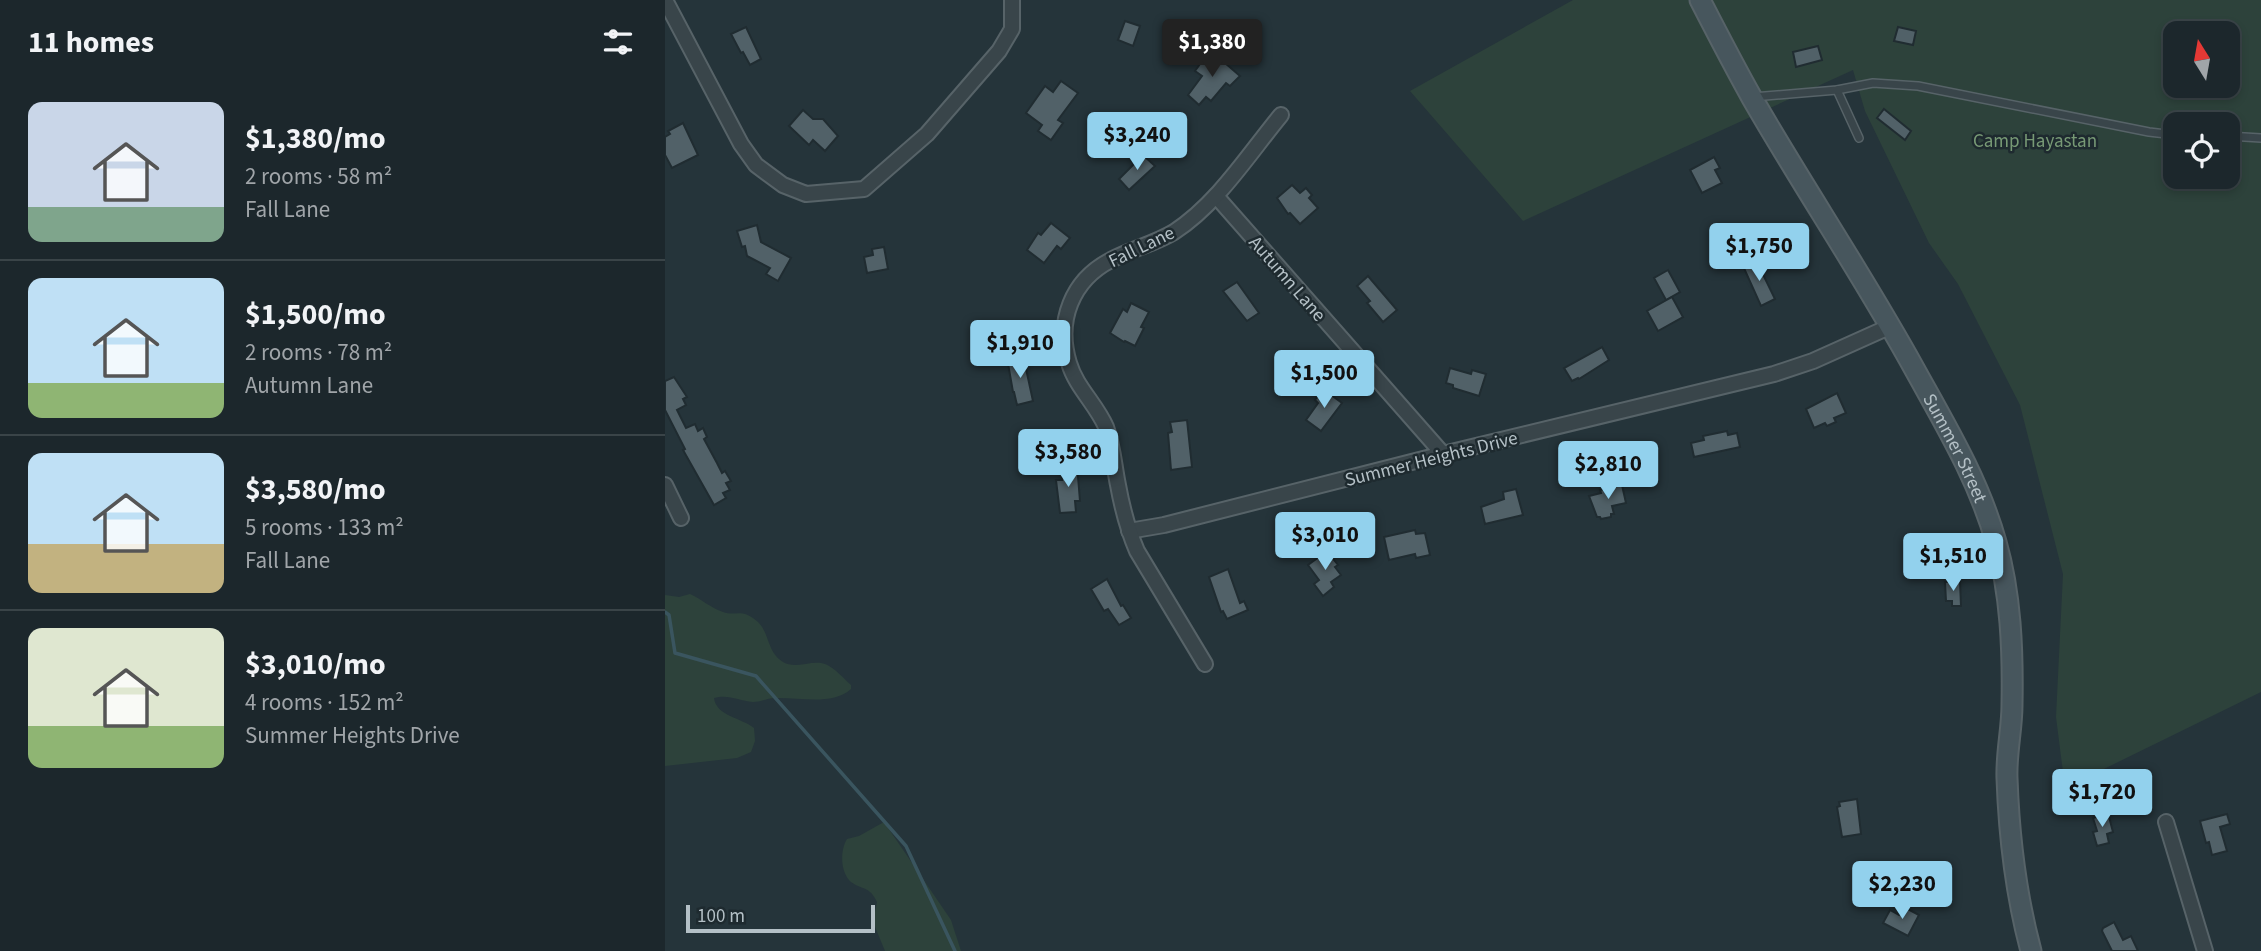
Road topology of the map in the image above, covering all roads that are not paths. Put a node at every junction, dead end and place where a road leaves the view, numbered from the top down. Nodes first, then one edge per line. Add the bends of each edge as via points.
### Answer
1 (666, 0) edge
2 (1012, 0) edge
3 (1700, 0) edge
4 (1836, 90) junction
5 (1752, 97) junction
6 (1281, 115) dead end
7 (2163, 134) edge
8 (2240, 137) edge
9 (1859, 138) dead end
10 (2261, 138) edge
11 (1216, 196) junction
12 (1891, 326) junction
13 (1443, 454) junction
14 (665, 485) edge
15 (681, 518) dead end
16 (1129, 531) junction
17 (1205, 664) dead end
18 (2166, 822) dead end
19 (2031, 951) edge
20 (2205, 951) edge

1 - 2 street via 756,165 777,181 807,194 864,189 927,134 999,51 1012,29
3 - 5 main road, Summer Street
4 - 5 lane
4 - 7 lane via 1873,83 1918,86
4 - 9 lane
5 - 12 main road, Summer Street
6 - 11 street, Fall Lane
8 - 10 lane
11 - 13 street, Autumn Lane
11 - 16 street, Fall Lane via 1175,231 1109,260 1089,274 1065,313 1069,363 1105,427
12 - 13 street, Summer Heights Drive via 1774,374
12 - 19 main road, Summer Street via 1981,497 2007,589 2012,663 2007,778 2010,824
13 - 16 street, Summer Heights Drive
14 - 15 street
16 - 17 street, Fall Lane
18 - 20 street

